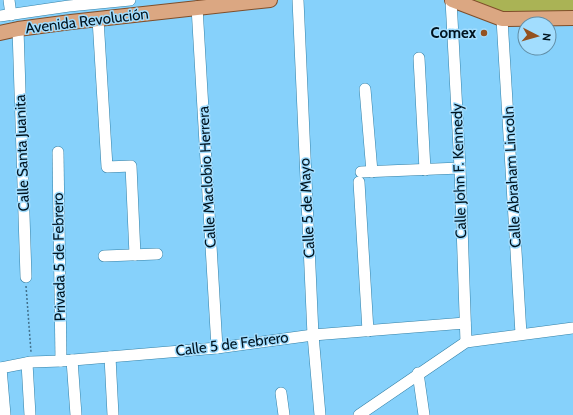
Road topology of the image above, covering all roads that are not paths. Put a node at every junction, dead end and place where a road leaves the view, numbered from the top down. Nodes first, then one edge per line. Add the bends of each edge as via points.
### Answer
1 (9, 0) edge
2 (130, 0) edge
3 (270, 0) edge
4 (298, 0) edge
5 (452, 0) edge
6 (69, 3) edge
7 (198, 7) junction
8 (5, 15) edge
9 (573, 18) edge
10 (98, 19) junction
11 (502, 19) junction
12 (71, 22) junction
13 (18, 29) junction
14 (0, 33) edge
15 (419, 58) dead end
16 (365, 89) dead end
17 (58, 152) dead end
18 (460, 168) junction
19 (425, 170) junction
20 (364, 175) junction
21 (157, 254) dead end
22 (135, 255) junction
23 (104, 256) dead end
24 (26, 277) road end
25 (465, 323) junction
26 (573, 328) edge
27 (368, 331) junction
28 (521, 334) junction
29 (313, 335) junction
30 (466, 342) junction
31 (217, 348) junction
32 (110, 357) junction
33 (67, 361) junction
34 (29, 362) junction
35 (1, 368) edge
36 (418, 373) junction
37 (281, 393) dead end
38 (370, 412) edge
39 (5, 415) edge
40 (30, 415) edge
41 (76, 415) edge
42 (113, 415) edge
43 (284, 415) edge
44 (320, 415) edge
45 (359, 415) edge
46 (424, 415) edge

1 - 8 street
2 - 6 street, Avenida Revolución
3 - 7 main road, Avenida Revolución
4 - 29 street, Calle 5 de Mayo
5 - 11 main road
5 - 18 street, Calle John F. Kennedy
6 - 8 street, Avenida Revolución
6 - 12 street
7 - 10 main road, Avenida Revolución
7 - 31 street, Calle Maclobio Herrera
9 - 11 main road
10 - 12 main road, Avenida Revolución
10 - 22 street via 107,167 131,166
11 - 28 street, Calle Abraham Lincoln
12 - 13 main road, Avenida Revolución
13 - 14 main road, Avenida Revolución
13 - 24 street, Calle Santa Juanita
15 - 19 street
16 - 20 street
17 - 33 street, Privada 5 de Febrero
18 - 19 street
18 - 25 street, Calle John F. Kennedy
19 - 20 street
20 - 27 street
21 - 22 street
22 - 23 street
25 - 27 street, Calle 5 de Febrero
25 - 30 street, Calle John F. Kennedy
26 - 28 street
27 - 29 street, Calle 5 de Febrero
28 - 30 street
29 - 31 street, Calle 5 de Febrero
29 - 44 street, Calle 5 de Mayo
30 - 36 street
31 - 32 street, Calle 5 de Febrero
32 - 33 street, Calle 5 de Febrero
32 - 42 street
33 - 34 street, Calle 5 de Febrero
33 - 41 street, Privada 5 de Febrero
34 - 35 street, Calle 5 de Febrero
34 - 40 street
35 - 39 street
36 - 38 street
36 - 46 street
37 - 43 street
38 - 45 street

